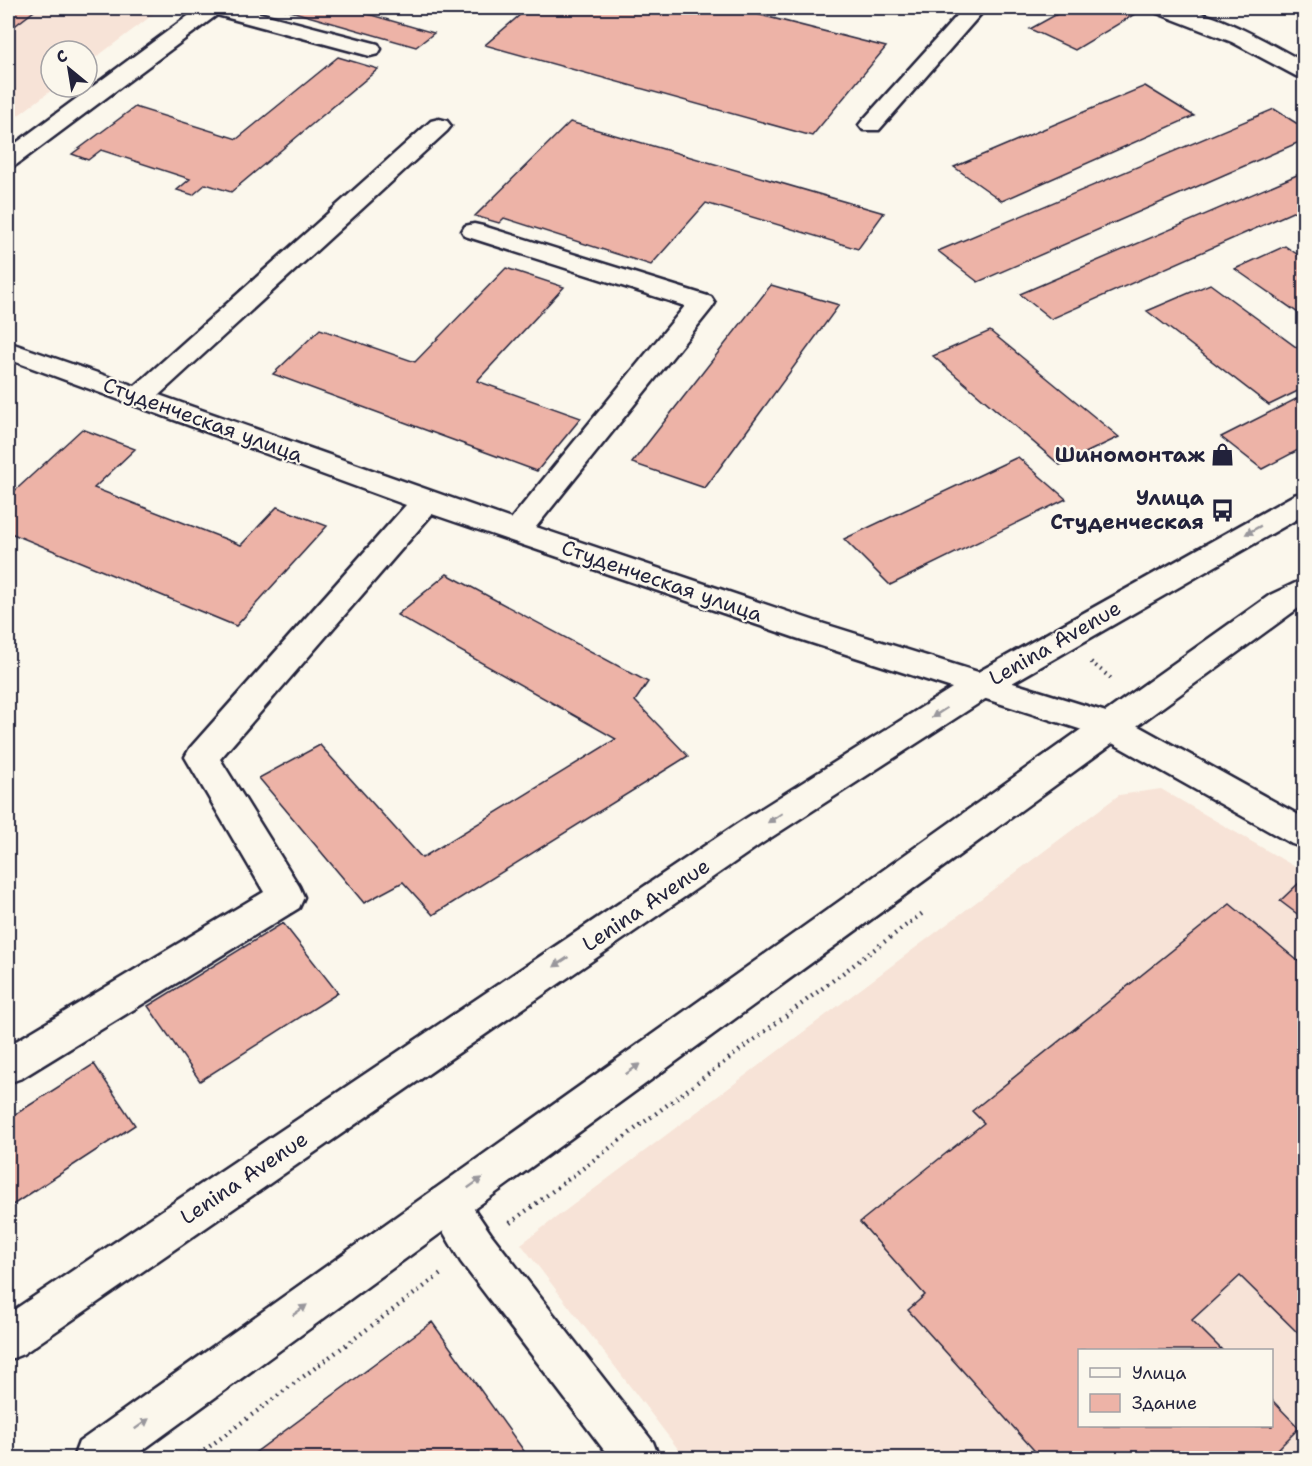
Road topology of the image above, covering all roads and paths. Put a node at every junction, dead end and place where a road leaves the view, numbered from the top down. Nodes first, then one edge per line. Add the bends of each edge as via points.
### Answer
1 (212, 8) edge
2 (217, 8) edge
3 (975, 8) edge
4 (1165, 8) edge
5 (370, 49) dead end
6 (1305, 71) edge
7 (871, 125) dead end
8 (439, 126) dead end
9 (8, 160) edge
10 (474, 231) dead end
11 (8, 350) edge
12 (140, 397) junction
13 (426, 501) junction
14 (1305, 502) edge
15 (517, 531) junction
16 (1305, 590) edge
17 (1063, 639) junction
18 (982, 685) junction
19 (1142, 703) junction
20 (1110, 726) junction
21 (1305, 834) edge
22 (926, 911) dead end
23 (8, 1066) edge
24 (447, 1204) junction
25 (476, 1248) junction
26 (8, 1339) edge
27 (95, 1458) edge
28 (194, 1458) edge
29 (637, 1458) edge

1 - 9 main road
2 - 5 main road
3 - 7 main road
4 - 6 main road via 1240,38
8 - 12 main road
10 - 15 main road via 702,303
11 - 12 main road, Студенческая улица
12 - 13 main road, Студенческая улица
13 - 15 main road, Студенческая улица
13 - 23 main road via 202,757 286,897
14 -> 17 main road, Lenina Avenue
15 - 18 main road, Студенческая улица
16 - 19 main road
17 - 18 main road, Lenina Avenue
17 - 19 path
18 - 20 main road, Студенческая улица
18 -> 26 main road, Lenina Avenue via 749,834
19 - 20 main road
20 - 21 main road, Студенческая улица
24 -> 20 main road
22 - 25 path
24 - 25 main road
27 -> 24 main road
25 - 28 path
25 - 29 main road

